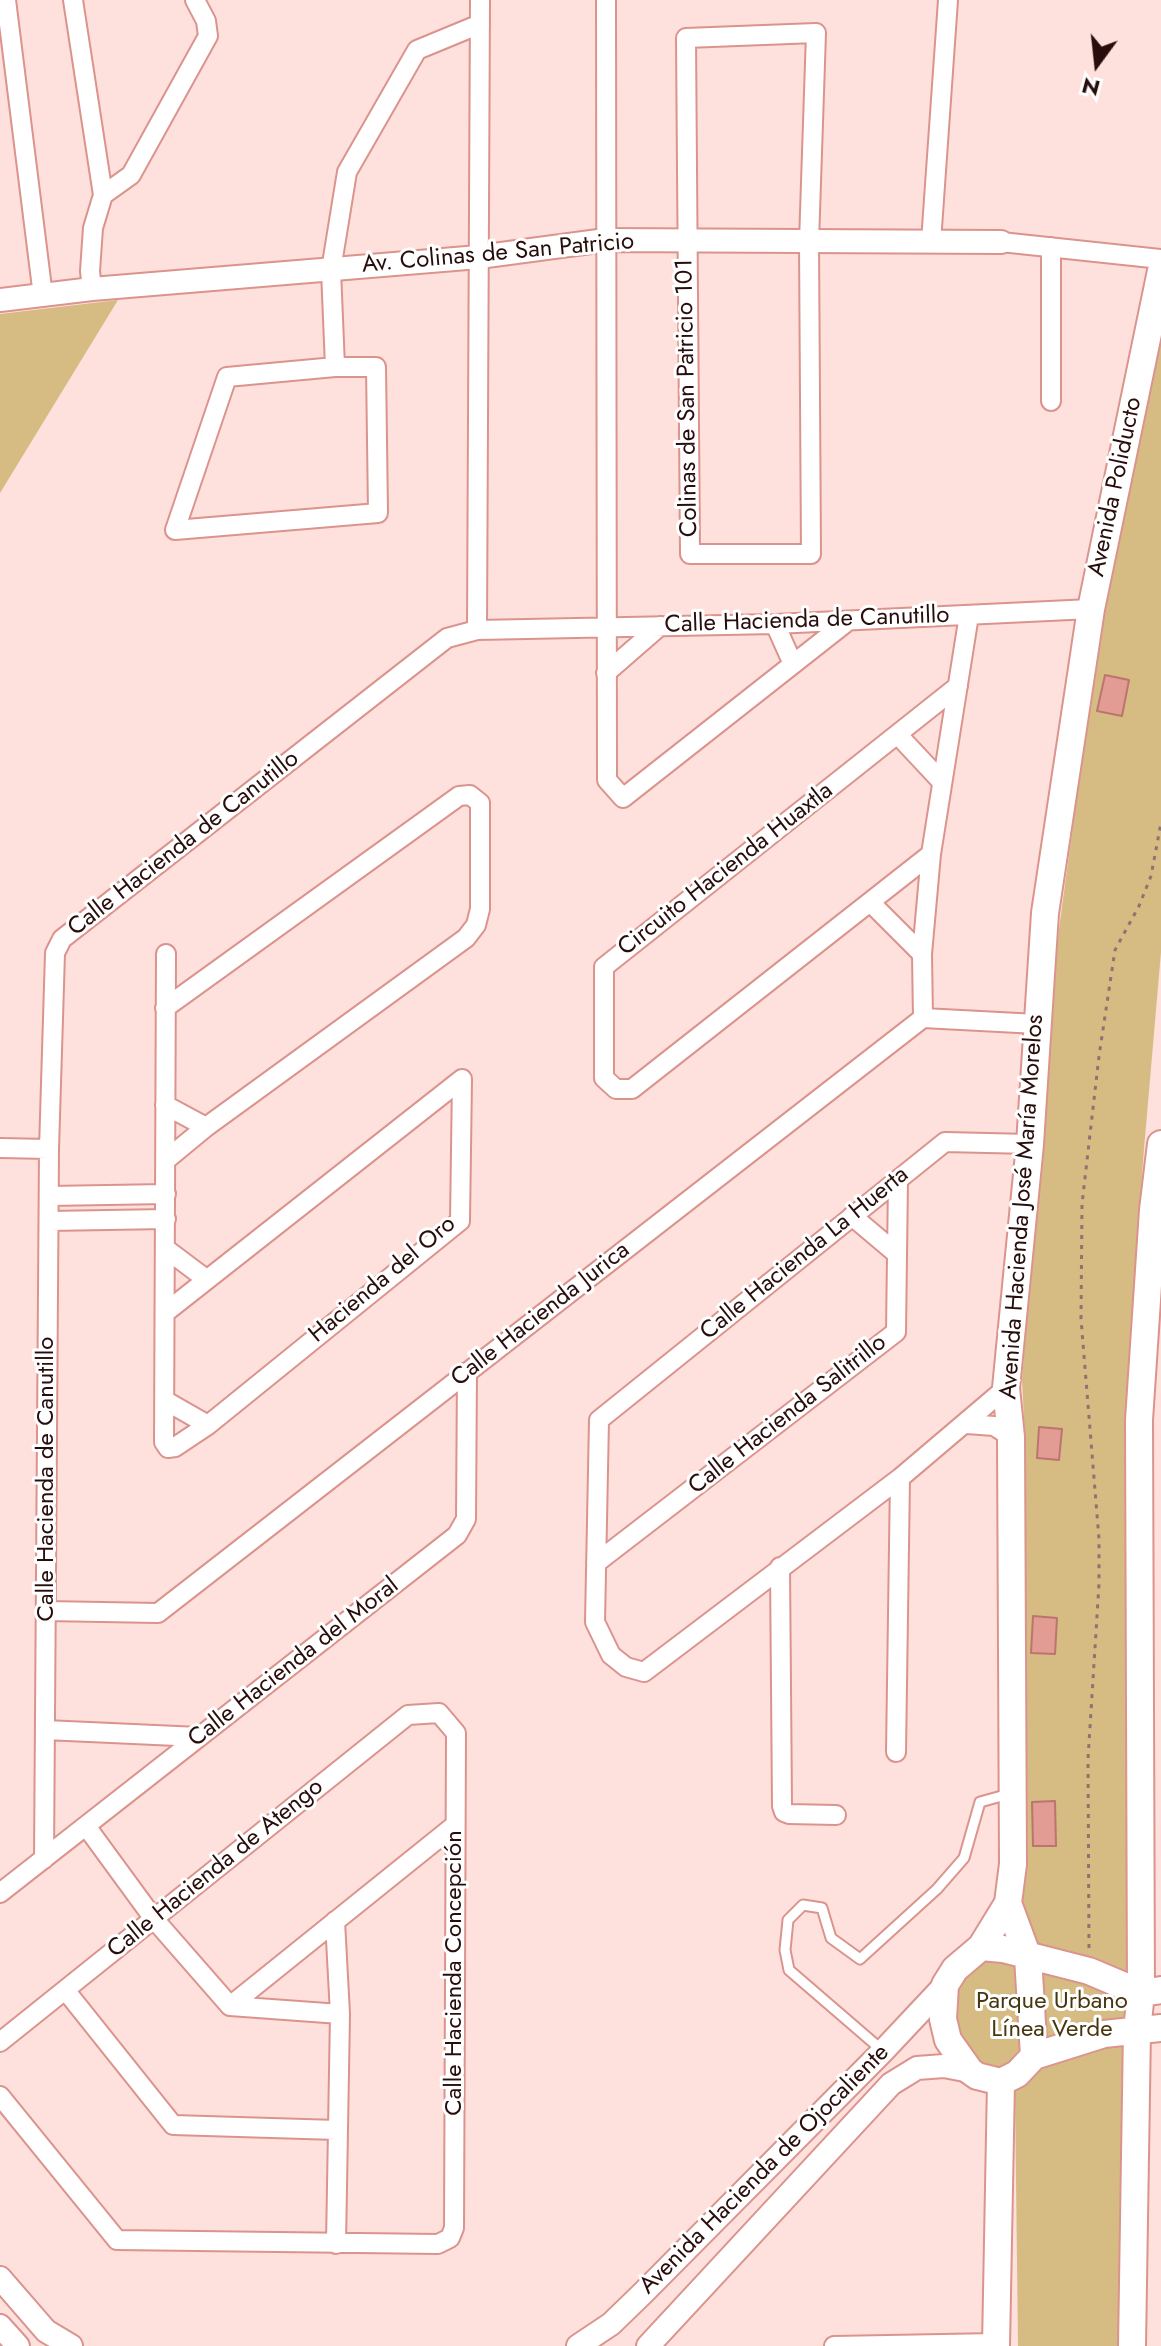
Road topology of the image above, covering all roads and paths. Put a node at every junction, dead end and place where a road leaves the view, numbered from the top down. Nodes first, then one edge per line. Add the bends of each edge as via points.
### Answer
1 (6, 0) edge
2 (73, 0) edge
3 (195, 0) edge
4 (480, 0) edge
5 (606, 0) edge
6 (948, 0) edge
7 (480, 24) junction
8 (103, 195) junction
9 (606, 240) junction
10 (686, 241) junction
11 (809, 242) junction
12 (931, 242) junction
13 (1001, 242) joint
14 (1051, 247) junction
15 (479, 257) junction
16 (1161, 259) edge
17 (331, 270) junction
18 (1161, 271) edge
19 (92, 289) junction
20 (43, 296) junction
21 (0, 300) edge
22 (335, 367) junction
23 (1051, 401) dead end
24 (1091, 609) junction
25 (969, 615) junction
26 (848, 621) junction
27 (775, 624) junction
28 (660, 626) junction
29 (606, 629) junction
30 (477, 630) junction
31 (793, 664) junction
32 (606, 673) junction
33 (958, 686) junction
34 (898, 735) junction
35 (942, 782) junction
36 (1161, 823) edge
37 (931, 854) junction
38 (870, 902) junction
39 (166, 954) dead end
40 (922, 954) junction
41 (165, 1008) junction
42 (923, 1018) junction
43 (1037, 1024) junction
44 (165, 1105) junction
45 (206, 1127) junction
46 (1030, 1144) junction
47 (1161, 1144) edge
48 (0, 1148) edge
49 (49, 1149) junction
50 (166, 1160) junction
51 (898, 1180) junction
52 (166, 1194) junction
53 (49, 1196) junction
54 (1157, 1210) edge
55 (852, 1216) junction
56 (166, 1219) junction
57 (49, 1221) junction
58 (166, 1249) junction
59 (897, 1254) junction
60 (206, 1279) junction
61 (166, 1312) junction
62 (467, 1372) junction
63 (1006, 1388) junction
64 (166, 1401) junction
65 (967, 1424) junction
66 (208, 1425) junction
67 (1011, 1437) junction
68 (900, 1478) junction
69 (596, 1563) junction
70 (780, 1567) junction
71 (46, 1611) junction
72 (439, 1713) joint
73 (45, 1730) junction
74 (199, 1737) junction
75 (896, 1752) dead end
76 (1013, 1793) junction
77 (836, 1815) dead end
78 (455, 1825) junction
79 (86, 1826) junction
80 (44, 1859) junction
81 (0, 1893) edge
82 (1008, 1903) junction
83 (154, 1919) junction
84 (335, 1921) junction
85 (981, 1947) junction
86 (1028, 1957) junction
87 (1089, 1971) junction
88 (945, 1985) junction
89 (66, 1991) junction
90 (1151, 1992) edge
91 (230, 2006) junction
92 (340, 2014) junction
93 (1149, 2029) edge
94 (0, 2042) edge
95 (883, 2051) junction
96 (1034, 2056) junction
97 (970, 2071) junction
98 (1001, 2082) junction
99 (0, 2096) edge
100 (337, 2130) junction
101 (336, 2244) junction
102 (0, 2278) edge
103 (0, 2326) edge
104 (885, 2345) edge
105 (996, 2345) edge
106 (18, 2346) edge
107 (71, 2346) edge
108 (578, 2346) edge
109 (648, 2346) edge
110 (834, 2346) edge
111 (1132, 2346) edge

1 - 20 street
2 - 8 street
3 - 8 street via 208,36 131,175
4 - 7 street
5 - 9 street
6 - 12 street
7 - 15 street
7 - 17 street via 417,50 347,172
8 - 19 street via 93,228
9 - 10 street, Av. Colinas de San Patricio
9 - 15 street, Av. Colinas de San Patricio
9 - 29 street
10 - 11 street, Av. Colinas de San Patricio
10 - 11 street via 686,38 816,33
10 - 11 street, Colinas de San Patricio 101 via 690,554 811,554
11 - 12 street, Av. Colinas de San Patricio
12 - 13 street, Av. Colinas de San Patricio
13 - 14 street
14 - 16 street
14 - 23 street
15 - 17 street, Av. Colinas de San Patricio
15 - 30 street
17 - 19 street, Av. Colinas de San Patricio
17 - 22 street
18 - 24 main road, Avenida Poliducto
19 - 20 street, Av. Colinas de San Patricio
20 - 21 street, Av. Colinas de San Patricio
22 - 22 street via 227,377 175,530 378,513 376,367
24 - 25 street, Calle Hacienda de Canutillo
24 - 43 main road, Avenida Hacienda José María Morelos via 1045,913
25 - 26 street, Calle Hacienda de Canutillo
25 - 33 street
26 - 27 street, Calle Hacienda de Canutillo
26 - 31 street
27 - 28 street, Calle Hacienda de Canutillo
27 - 31 street
28 - 29 street, Calle Hacienda de Canutillo
28 - 32 street
29 - 30 street, Calle Hacienda de Canutillo
29 - 32 street
30 - 49 street, Calle Hacienda de Canutillo via 447,638 62,939 55,953
31 - 32 street via 623,798 607,780
33 - 34 street, Circuito Hacienda Huaxtla
33 - 35 street
34 - 35 street
34 - 38 street, Circuito Hacienda Huaxtla via 604,967 604,1078 616,1089 632,1089
35 - 37 street
36 - 87 path via 1151,876 1115,950 1082,1204 1081,1319 1099,1554 1088,1759
37 - 38 street, Circuito Hacienda Huaxtla
37 - 40 street
38 - 40 street
39 - 41 street
40 - 42 street
41 - 44 street
41 - 45 street via 459,796 470,795 480,803 480,909 466,938
42 - 43 street
42 - 62 street, Calle Hacienda Jurica
43 - 46 main road, Avenida Hacienda José María Morelos
44 - 45 street
44 - 50 street
45 - 50 street
46 - 51 street, Calle Hacienda La Huerta via 945,1142
46 - 63 main road, Avenida Hacienda José María Morelos
47 - 54 main road
48 - 49 street
49 - 53 street, Calle Hacienda de Canutillo
50 - 52 street
51 - 55 street, Calle Hacienda La Huerta
51 - 59 street, Calle Hacienda Salitrillo
52 - 53 street
52 - 56 street
53 - 57 street, Calle Hacienda de Canutillo
54 - 90 main road via 1139,1420
55 - 59 street
55 - 69 street, Calle Hacienda La Huerta via 599,1420
56 - 57 street
56 - 58 street
57 - 71 street, Calle Hacienda de Canutillo
58 - 60 street
58 - 61 street
59 - 69 street, Calle Hacienda Salitrillo via 896,1332
60 - 61 street, Hacienda del Oro
60 - 66 street, Hacienda del Oro via 462,1079 460,1221
61 - 64 street, Hacienda del Oro
62 - 71 street, Calle Hacienda Jurica via 158,1613
62 - 74 street, Calle Hacienda del Moral via 466,1519 457,1535
63 - 65 street
63 - 67 main road, Avenida Hacienda José María Morelos
64 - 66 street
64 - 66 street, Hacienda del Oro via 168,1448
65 - 67 street via 994,1426
65 - 68 street
67 - 76 main road, Avenida Hacienda José María Morelos
68 - 70 street
68 - 75 street
69 - 70 street via 595,1622 602,1640 626,1667 644,1672
70 - 77 street via 782,1806 789,1814
71 - 73 street, Calle Hacienda de Canutillo
72 - 78 street, Calle Hacienda Concepción via 456,1733
72 - 83 street, Calle Hacienda de Atengo via 408,1715
73 - 74 street
73 - 80 street, Calle Hacienda de Canutillo
74 - 79 street, Calle Hacienda del Moral
76 - 82 main road, Avenida Hacienda José María Morelos
76 - 95 lane via 980,1802 964,1858 860,1959 831,1938 822,1908 803,1905 788,1920 789,1970
78 - 84 street
78 - 101 street, Calle Hacienda Concepción via 454,2228 450,2238 438,2244
79 - 80 street, Calle Hacienda del Moral
79 - 83 street
80 - 81 street, Calle Hacienda del Moral
82 - 85 main road, Avenida Hacienda José María Morelos
82 - 86 main road, Avenida Hacienda José María Morelos
83 - 89 street, Calle Hacienda de Atengo
83 - 91 street
84 - 91 street
84 - 92 street
85 - 86 main road
85 - 88 main road, Avenida Hacienda de Ojocaliente
86 - 87 main road
86 - 96 main road, Avenida Hacienda José María Morelos
87 - 90 main road
88 - 95 street, Avenida Hacienda de Ojocaliente
88 - 97 main road via 948,2040
89 - 94 street, Calle Hacienda de Atengo
89 - 100 street via 173,2125
90 - 93 main road
91 - 92 street
92 - 100 street
93 - 96 main road via 1104,2034
93 - 111 main road
95 - 108 street, Avenida Hacienda de Ojocaliente via 611,2324
96 - 98 main road
97 - 98 main road, Avenida Hacienda de Ojocaliente
97 - 109 street, Avenida Hacienda de Ojocaliente via 917,2068 891,2084
98 - 105 main road
99 - 101 street via 117,2240
100 - 101 street
102 - 107 street via 46,2331
103 - 106 street
104 - 105 street
104 - 110 street

